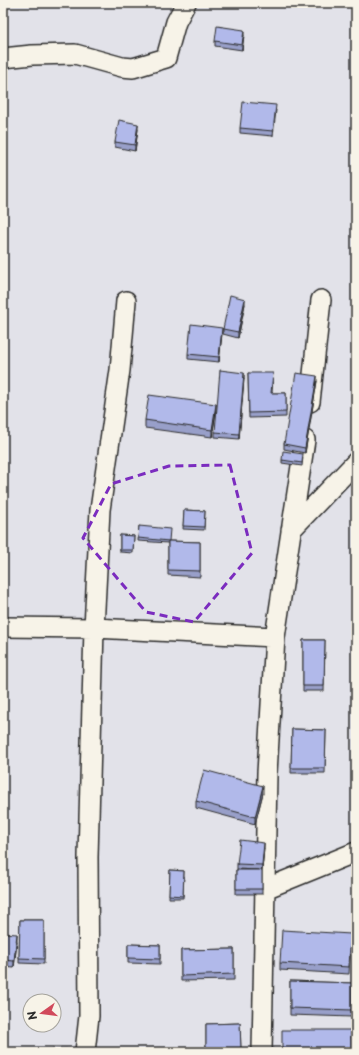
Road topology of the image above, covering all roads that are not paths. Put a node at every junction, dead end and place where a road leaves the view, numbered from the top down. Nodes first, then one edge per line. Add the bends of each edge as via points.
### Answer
1 (186, 3) edge
2 (3, 58) edge
3 (321, 300) dead end
4 (126, 301) dead end
5 (356, 462) edge
6 (291, 530) junction
7 (3, 627) edge
8 (94, 628) junction
9 (275, 637) junction
10 (356, 852) edge
11 (265, 889) junction
12 (85, 1052) edge
13 (262, 1052) edge

1 - 2 street via 176,22 166,58 133,68 75,54
3 - 6 street via 308,420
4 - 8 street via 120,370 100,510
5 - 6 street
6 - 9 street
7 - 8 street
8 - 9 street
8 - 12 street via 88,857 89,1016
9 - 11 street via 267,772
10 - 11 street
11 - 13 street

